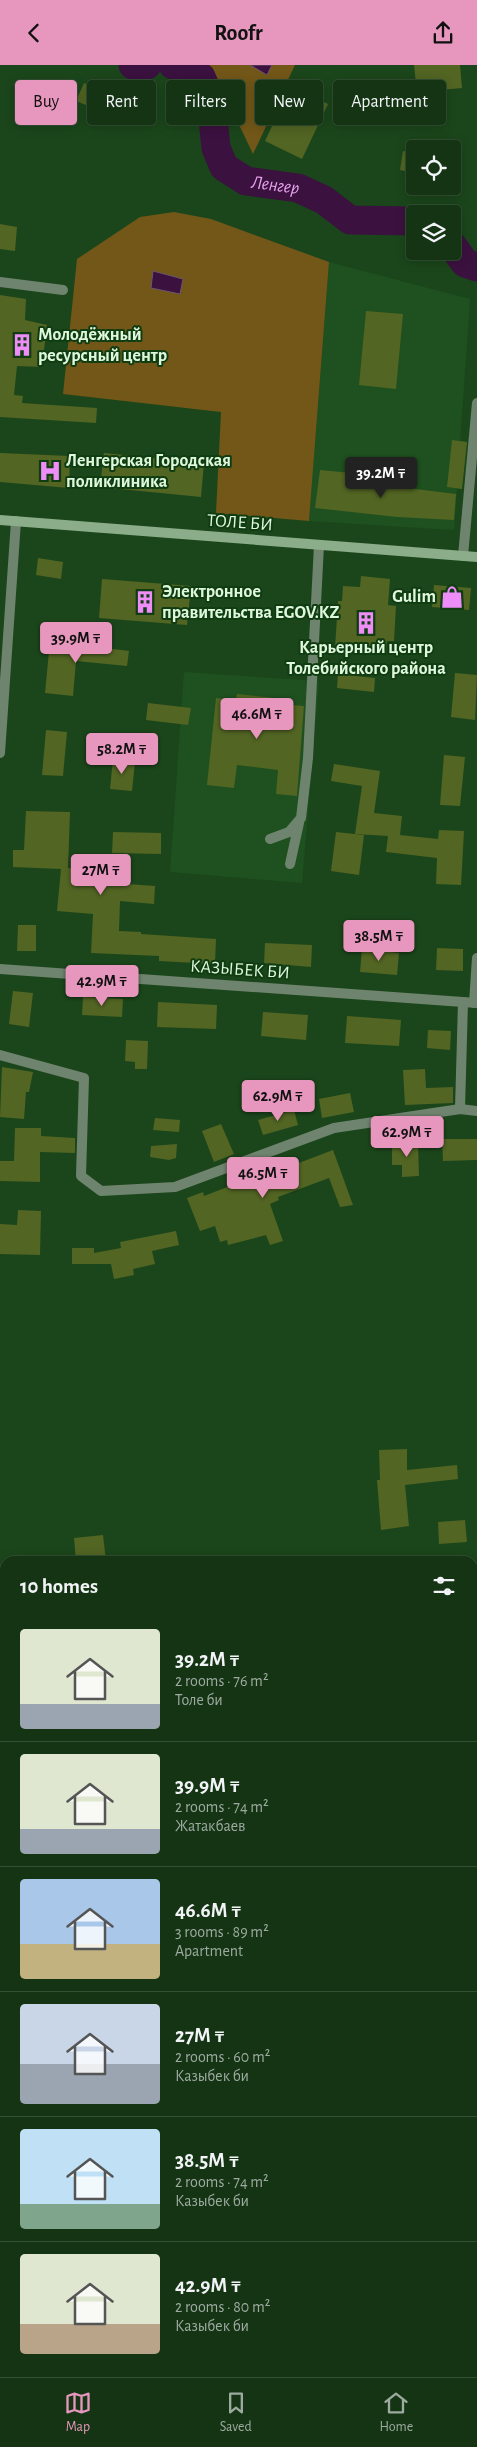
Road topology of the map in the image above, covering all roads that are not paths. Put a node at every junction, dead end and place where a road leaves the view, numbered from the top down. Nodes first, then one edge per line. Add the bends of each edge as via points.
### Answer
1 (0, 282) edge
2 (63, 290) dead end
3 (477, 403) edge
4 (0, 521) edge
5 (16, 521) junction
6 (319, 545) junction
7 (463, 556) junction
8 (477, 557) edge
9 (0, 753) edge
10 (301, 818) junction
11 (270, 839) dead end
12 (290, 864) dead end
13 (477, 958) edge
14 (0, 969) edge
15 (472, 1002) edge
16 (0, 1055) edge
17 (460, 1109) junction
18 (477, 1111) edge

1 - 2 street
3 - 7 street
4 - 5 main road, ТОЛЕ БИ
5 - 6 main road, ТОЛЕ БИ
5 - 9 street
6 - 7 main road, ТОЛЕ БИ
6 - 10 street via 308,758
7 - 8 main road, ТОЛЕ БИ
10 - 11 street via 289,832
10 - 12 street
13 - 15 street
14 - 15 street, КАЗЫБЕК БИ
15 - 17 street
16 - 17 street via 84,1078 81,1176 101,1191 176,1187 334,1128
17 - 18 street

